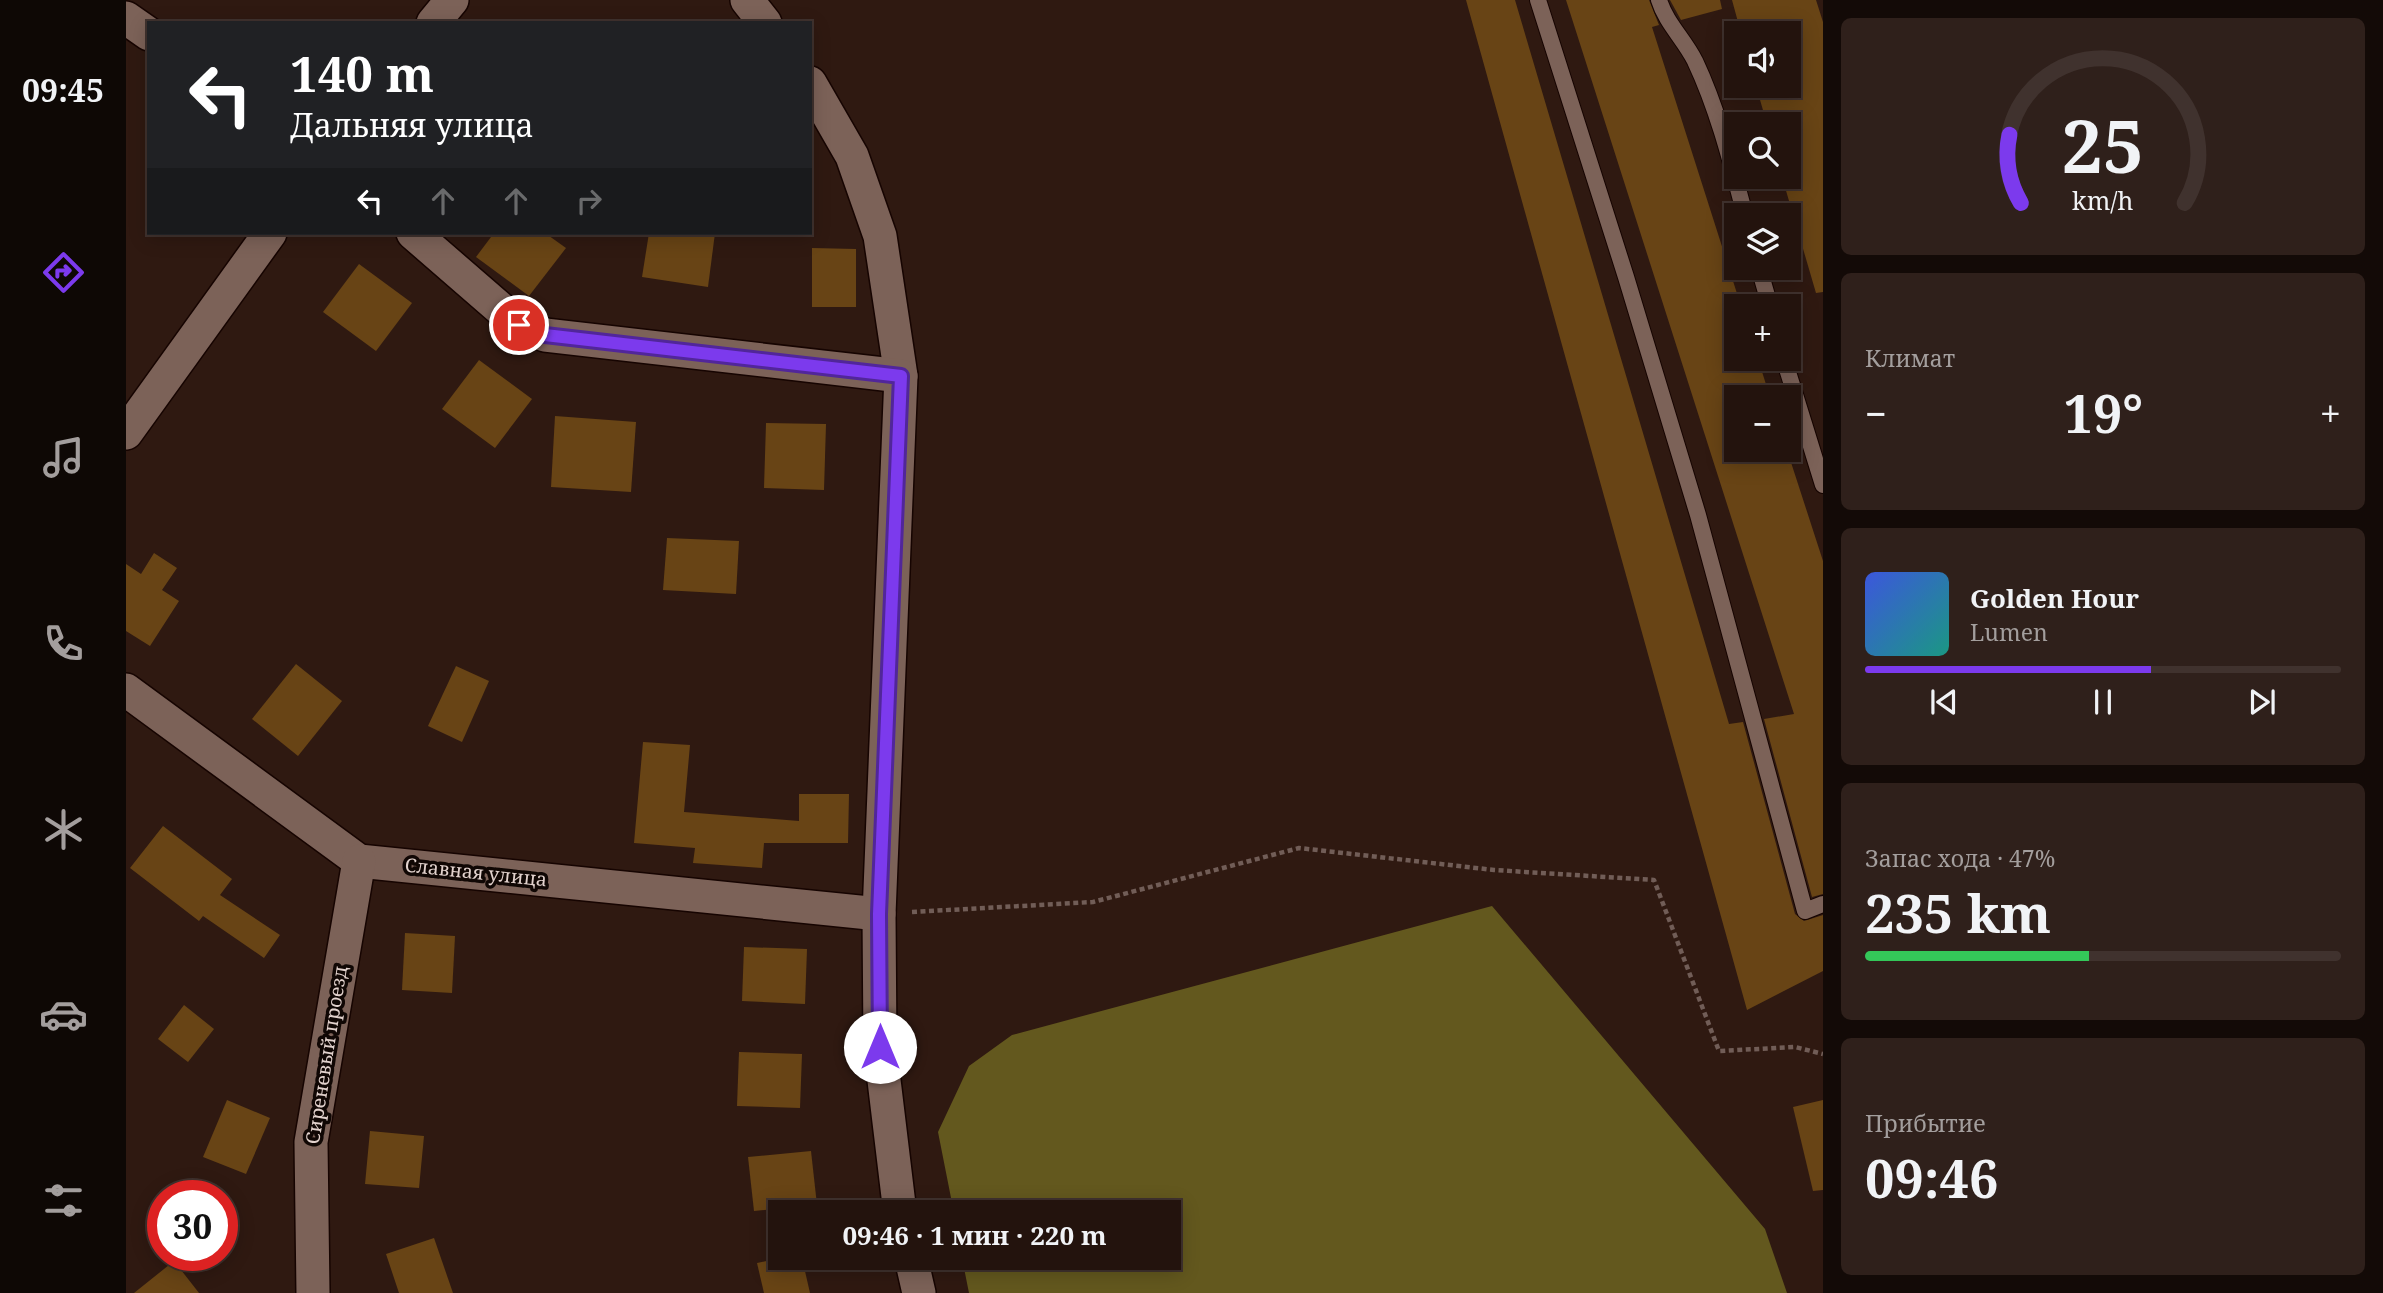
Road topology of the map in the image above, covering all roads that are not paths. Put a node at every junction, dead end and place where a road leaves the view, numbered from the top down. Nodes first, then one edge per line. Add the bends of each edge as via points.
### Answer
1 (452, 0) edge
2 (747, 0) edge
3 (1538, 0) edge
4 (1659, 0) edge
5 (126, 18) edge
6 (435, 21) edge
7 (763, 21) edge
8 (147, 33) edge
9 (812, 86) edge
10 (1742, 203) edge
11 (269, 235) edge
12 (414, 235) edge
13 (1788, 371) edge
14 (901, 376) junction
15 (126, 433) edge
16 (1823, 485) edge
17 (126, 690) edge
18 (359, 860) junction
19 (1823, 904) edge
20 (879, 914) junction
21 (898, 1200) edge
22 (914, 1270) edge
23 (313, 1293) edge
24 (919, 1293) edge

1 - 6 street
2 - 7 street
3 - 19 lane via 1698,515 1805,911
4 - 10 lane via 1693,57 1716,110
5 - 8 street
9 - 14 street via 852,156 880,236
11 - 15 street
12 - 14 street via 519,325 545,335
13 - 16 lane
14 - 20 street
17 - 18 street
18 - 20 street, Славная улица
18 - 23 street, Сиреневый проезд via 311,1142
20 - 21 street via 880,1047
22 - 24 street

